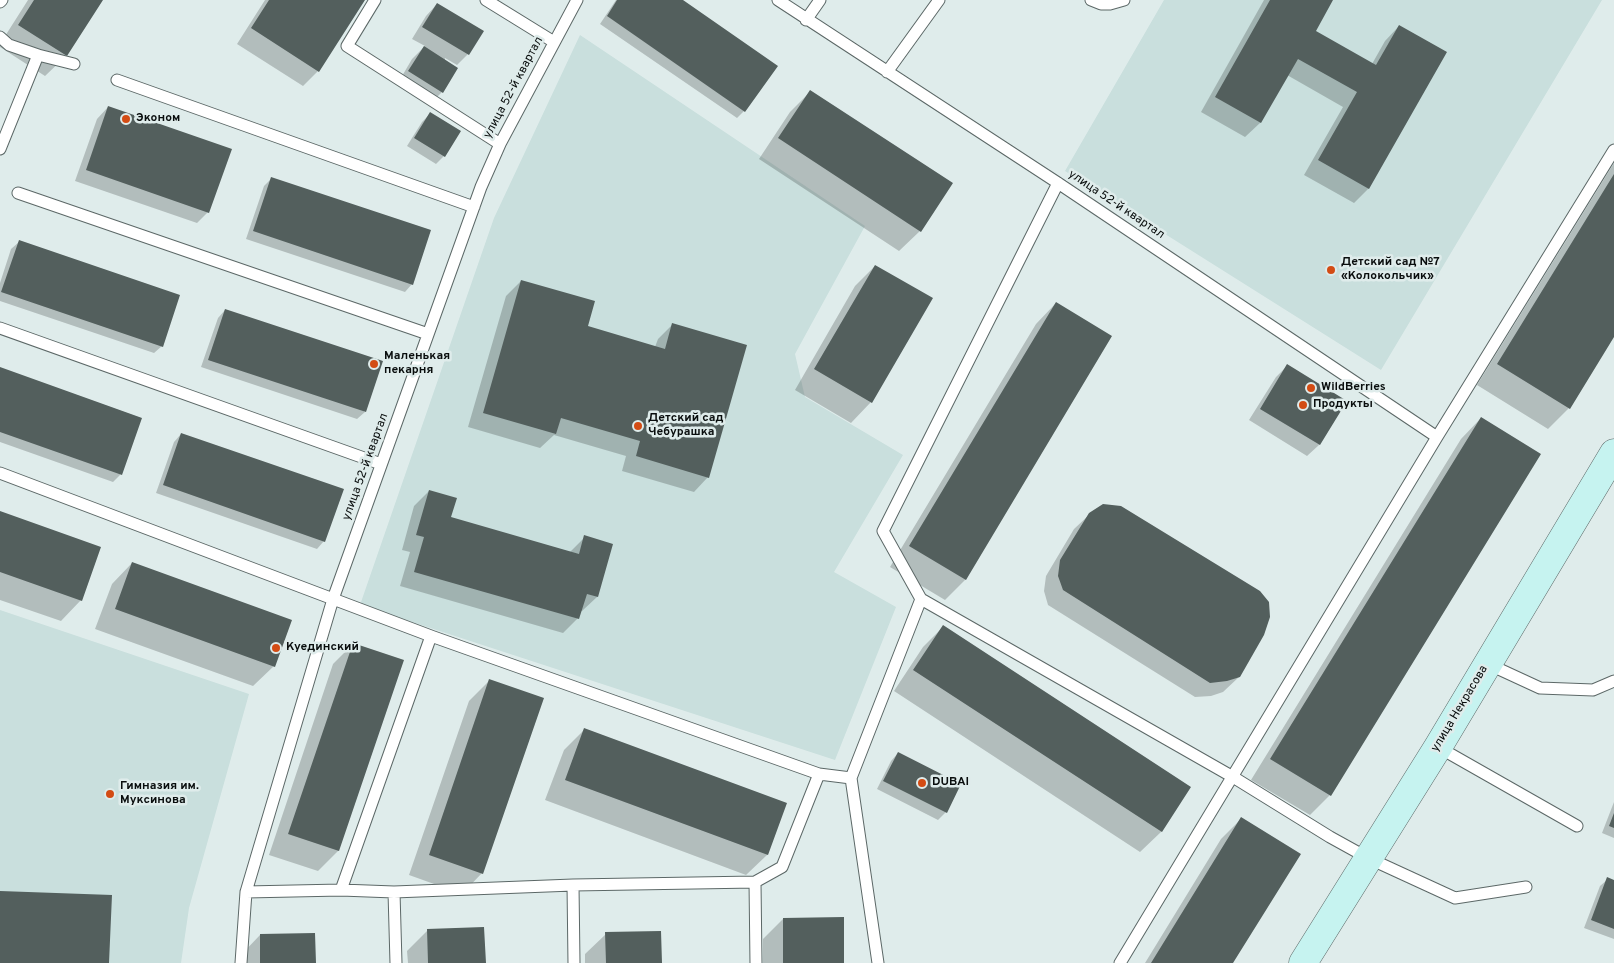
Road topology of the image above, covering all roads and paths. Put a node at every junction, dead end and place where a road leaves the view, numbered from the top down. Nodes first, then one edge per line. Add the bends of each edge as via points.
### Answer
1 (375, 0) edge
2 (486, 0) edge
3 (577, 0) edge
4 (778, 0) edge
5 (820, 0) edge
6 (939, 0) edge
7 (1091, 0) edge
8 (1124, 0) edge
9 (806, 20) junction
10 (0, 37) edge
11 (554, 42) junction
12 (38, 55) junction
13 (74, 64) dead end
14 (887, 72) junction
15 (116, 80) dead end
16 (500, 144) junction
17 (0, 149) edge
18 (1614, 150) edge
19 (1058, 183) junction
20 (18, 193) dead end
21 (474, 207) junction
22 (0, 328) edge
23 (428, 334) junction
24 (1437, 437) junction
25 (1614, 453) edge
26 (382, 464) junction
27 (0, 473) edge
28 (333, 599) junction
29 (921, 599) junction
30 (431, 636) junction
31 (1487, 663) junction
32 (1614, 681) edge
33 (1438, 747) junction
34 (819, 774) junction
35 (1233, 777) junction
36 (851, 778) junction
37 (1577, 826) dead end
38 (1368, 858) junction
39 (755, 882) junction
40 (573, 885) junction
41 (1526, 887) dead end
42 (341, 890) junction
43 (246, 892) junction
44 (394, 892) junction
45 (241, 963) edge
46 (396, 963) edge
47 (574, 963) edge
48 (756, 963) edge
49 (878, 963) edge
50 (1120, 963) edge
51 (1302, 963) edge

1 - 16 lane via 347,46
2 - 11 lane
3 - 11 lane, улица 52-й квартал
4 - 9 lane, улица 52-й квартал
5 - 9 lane
6 - 14 lane
7 - 8 lane via 1101,4
9 - 14 lane, улица 52-й квартал
10 - 12 lane via 9,45
11 - 16 lane, улица 52-й квартал
12 - 13 lane
12 - 17 lane
14 - 19 lane, улица 52-й квартал
15 - 21 lane
16 - 21 lane, улица 52-й квартал
18 - 24 lane
19 - 24 lane, улица 52-й квартал
19 - 29 lane via 883,531
20 - 23 lane
21 - 23 lane, улица 52-й квартал
22 - 26 lane
23 - 26 lane, улица 52-й квартал
24 - 35 lane
25 - 31 street, улица Некрасова
26 - 28 lane, улица 52-й квартал
27 - 28 lane
28 - 30 lane
28 - 43 lane, улица 52-й квартал
29 - 35 lane
29 - 36 lane
30 - 34 lane
30 - 42 lane
31 - 32 lane via 1540,688 1593,690
31 - 33 street, улица Некрасова
33 - 37 lane
33 - 38 street, улица Некрасова
34 - 36 lane
34 - 39 lane via 782,867
35 - 38 lane
35 - 50 lane
36 - 49 lane
38 - 41 lane via 1455,898
38 - 51 street, улица Некрасова
39 - 40 lane
39 - 48 lane
40 - 44 lane
40 - 47 lane
42 - 43 lane
42 - 44 lane
43 - 45 lane, улица 52-й квартал
44 - 46 lane

